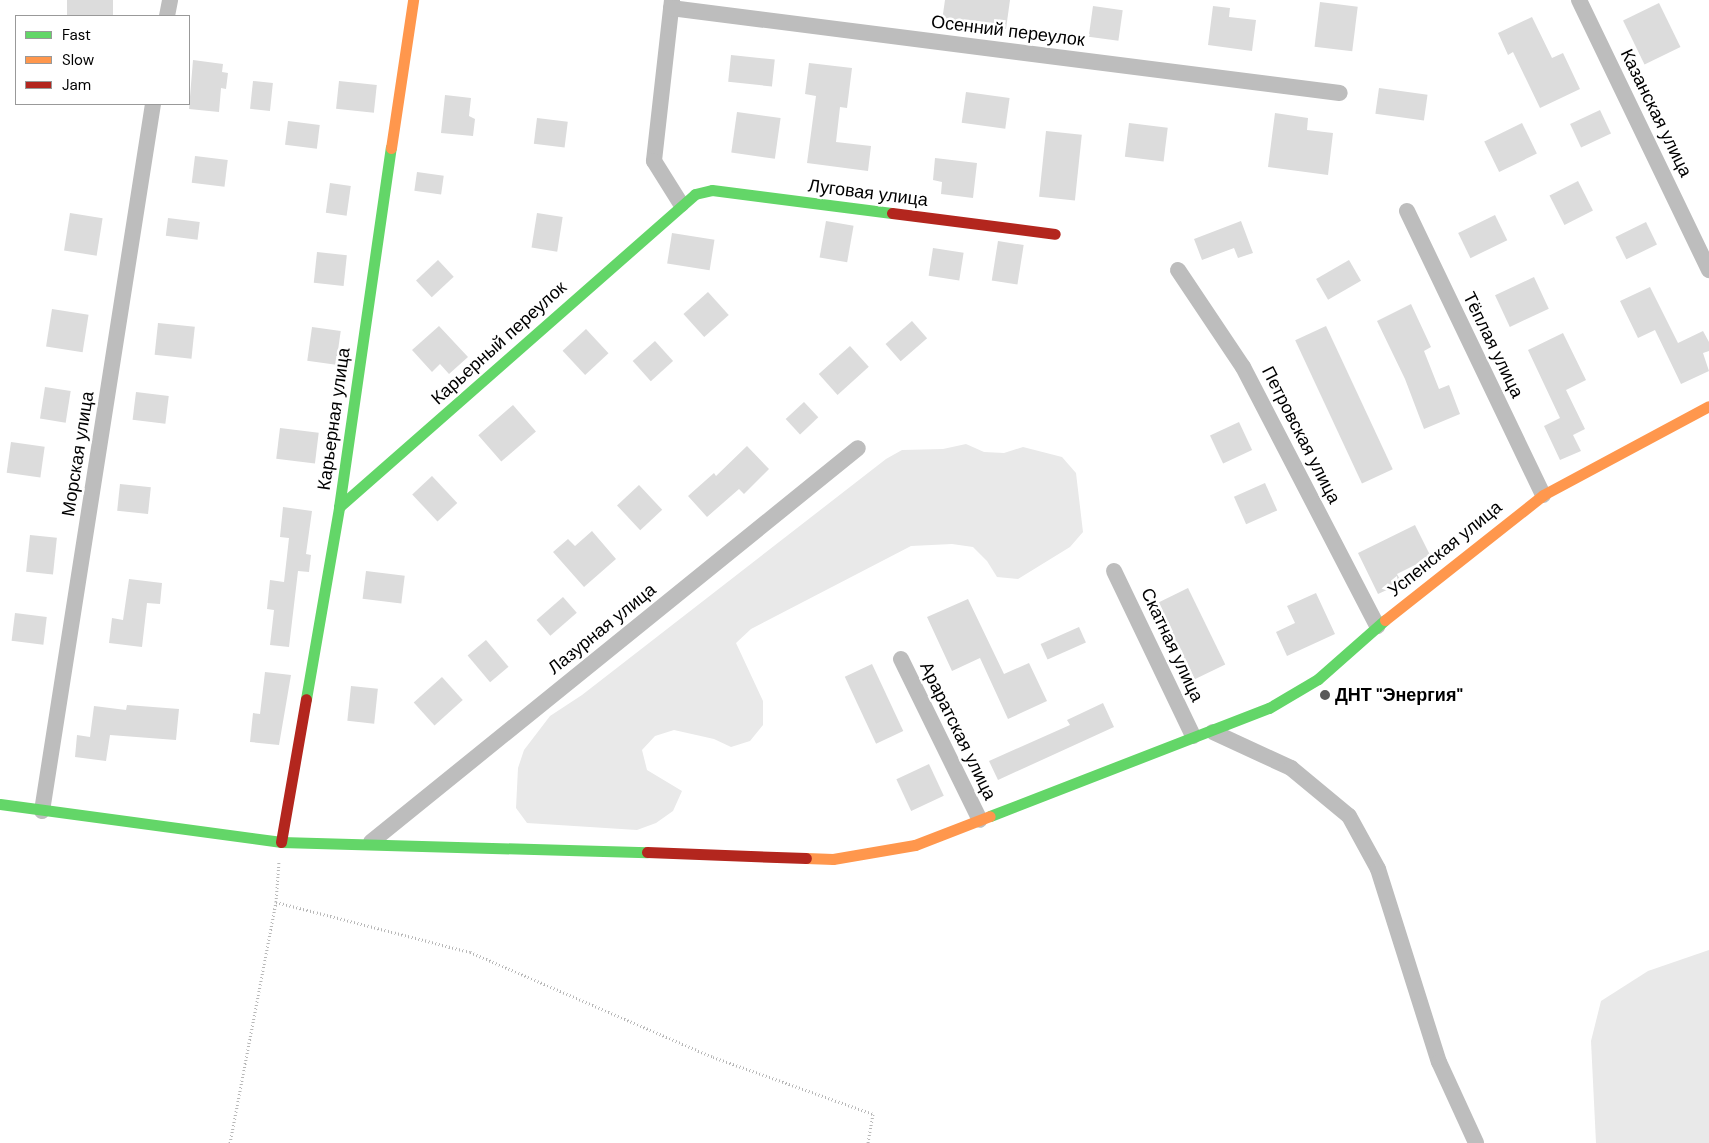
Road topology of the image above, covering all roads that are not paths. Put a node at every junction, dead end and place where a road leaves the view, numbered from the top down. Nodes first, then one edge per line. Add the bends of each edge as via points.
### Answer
1 (170, 0) edge
2 (413, 0) edge
3 (1579, 0) edge
4 (672, 4) edge
5 (167, 15) edge
6 (1340, 93) dead end
7 (153, 105) edge
8 (681, 204) junction
9 (1407, 211) dead end
10 (1055, 234) dead end
11 (1178, 270) dead end
12 (1709, 270) edge
13 (1709, 406) edge
14 (858, 448) dead end
15 (1542, 496) junction
16 (339, 507) junction
17 (1114, 571) dead end
18 (1378, 626) junction
19 (901, 659) dead end
20 (1213, 732) junction
21 (1192, 736) junction
22 (0, 804) edge
23 (42, 811) junction
24 (980, 820) junction
25 (281, 842) junction
26 (371, 842) junction
27 (1476, 1143) edge

1 - 5 street
2 - 16 street, Карьерная улица
3 - 12 street, Казанская улица
4 - 6 street, Осенний переулок
4 - 8 street via 654,161
7 - 23 street, Морская улица
8 - 10 street, Луговая улица via 695,194 712,190
8 - 16 street, Карьерный переулок
9 - 15 street, Тёплая улица
11 - 18 street, Петровская улица via 1243,367
13 - 15 street, Успенская улица
14 - 26 street, Лазурная улица
15 - 18 street, Успенская улица
16 - 25 street, Карьерная улица
17 - 21 street, Скатная улица
18 - 20 street, Успенская улица via 1318,679 1269,708
19 - 24 street, Араратская улица
20 - 21 street, Успенская улица
20 - 27 street via 1291,768 1349,816 1378,869 1439,1062
21 - 24 street, Успенская улица
22 - 23 street, Успенская улица
23 - 25 street, Успенская улица
24 - 26 street, Успенская улица via 915,845 833,860
25 - 26 street, Успенская улица

